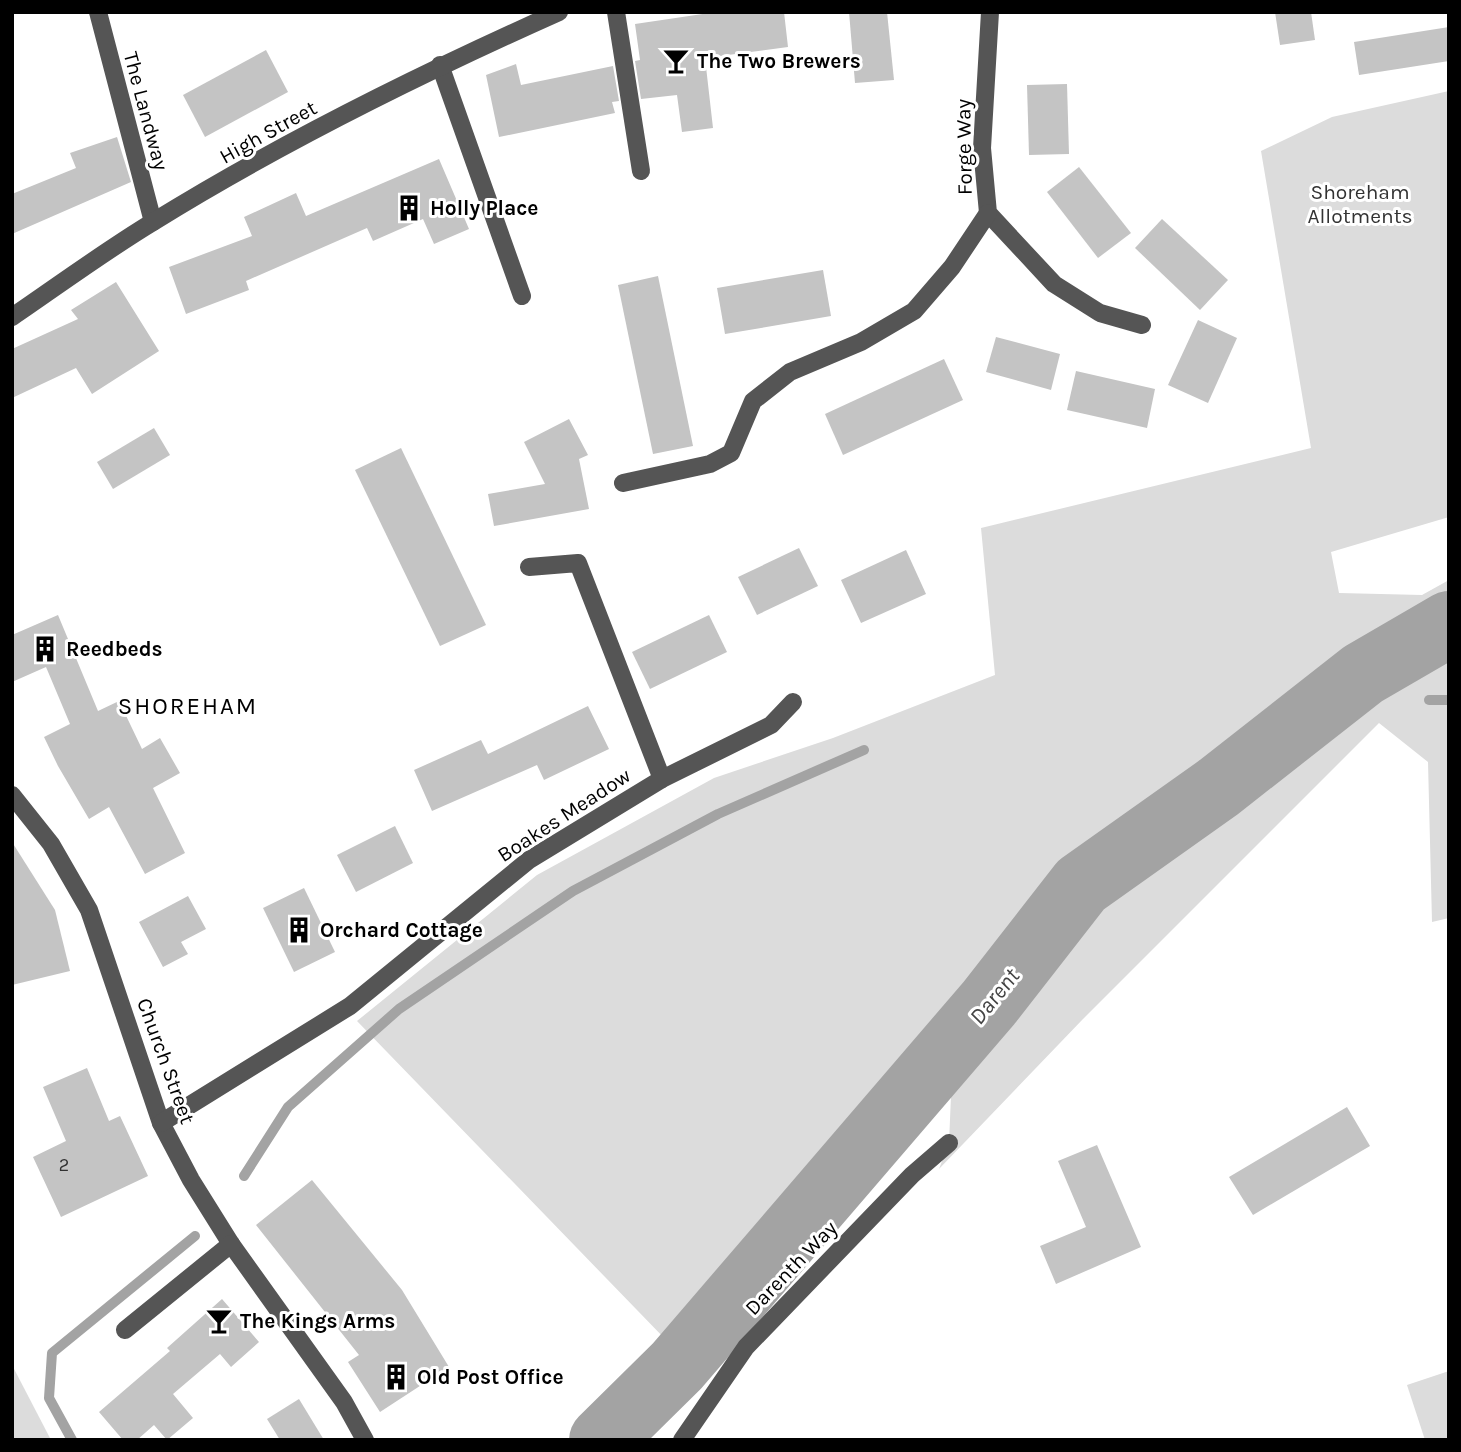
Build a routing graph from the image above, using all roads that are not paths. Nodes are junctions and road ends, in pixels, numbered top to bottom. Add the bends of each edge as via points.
1 (99, 12) edge
2 (559, 12) edge
3 (616, 12) edge
4 (990, 12) edge
5 (440, 65) junction
6 (642, 172) dead end
7 (989, 213) junction
8 (153, 222) junction
9 (522, 296) dead end
10 (12, 317) edge
11 (1142, 325) dead end
12 (623, 482) dead end
13 (529, 567) dead end
14 (793, 702) dead end
15 (662, 779) junction
16 (12, 795) edge
17 (161, 1124) junction
18 (949, 1143) dead end
19 (231, 1244) junction
20 (125, 1330) dead end
21 (365, 1440) edge
22 (682, 1440) edge

1 - 8 street, The Landway
2 - 5 street, High Street
3 - 6 street
4 - 7 street, Forge Way via 982,148
5 - 8 street, High Street
5 - 9 street
7 - 11 street, Forge Way via 1054,284 1100,313
7 - 12 street via 914,311 861,342 790,372 753,401 731,453 710,464
8 - 10 street, High Street
13 - 15 street via 578,563
14 - 15 street, Boakes Meadow via 771,725
15 - 17 street, Boakes Meadow via 528,860 350,1006
16 - 17 street, Church Street via 51,844 89,910
17 - 19 street, Church Street
18 - 22 street, Darenth Way via 912,1175 746,1347
19 - 20 street
19 - 21 street, Church Street via 344,1402

